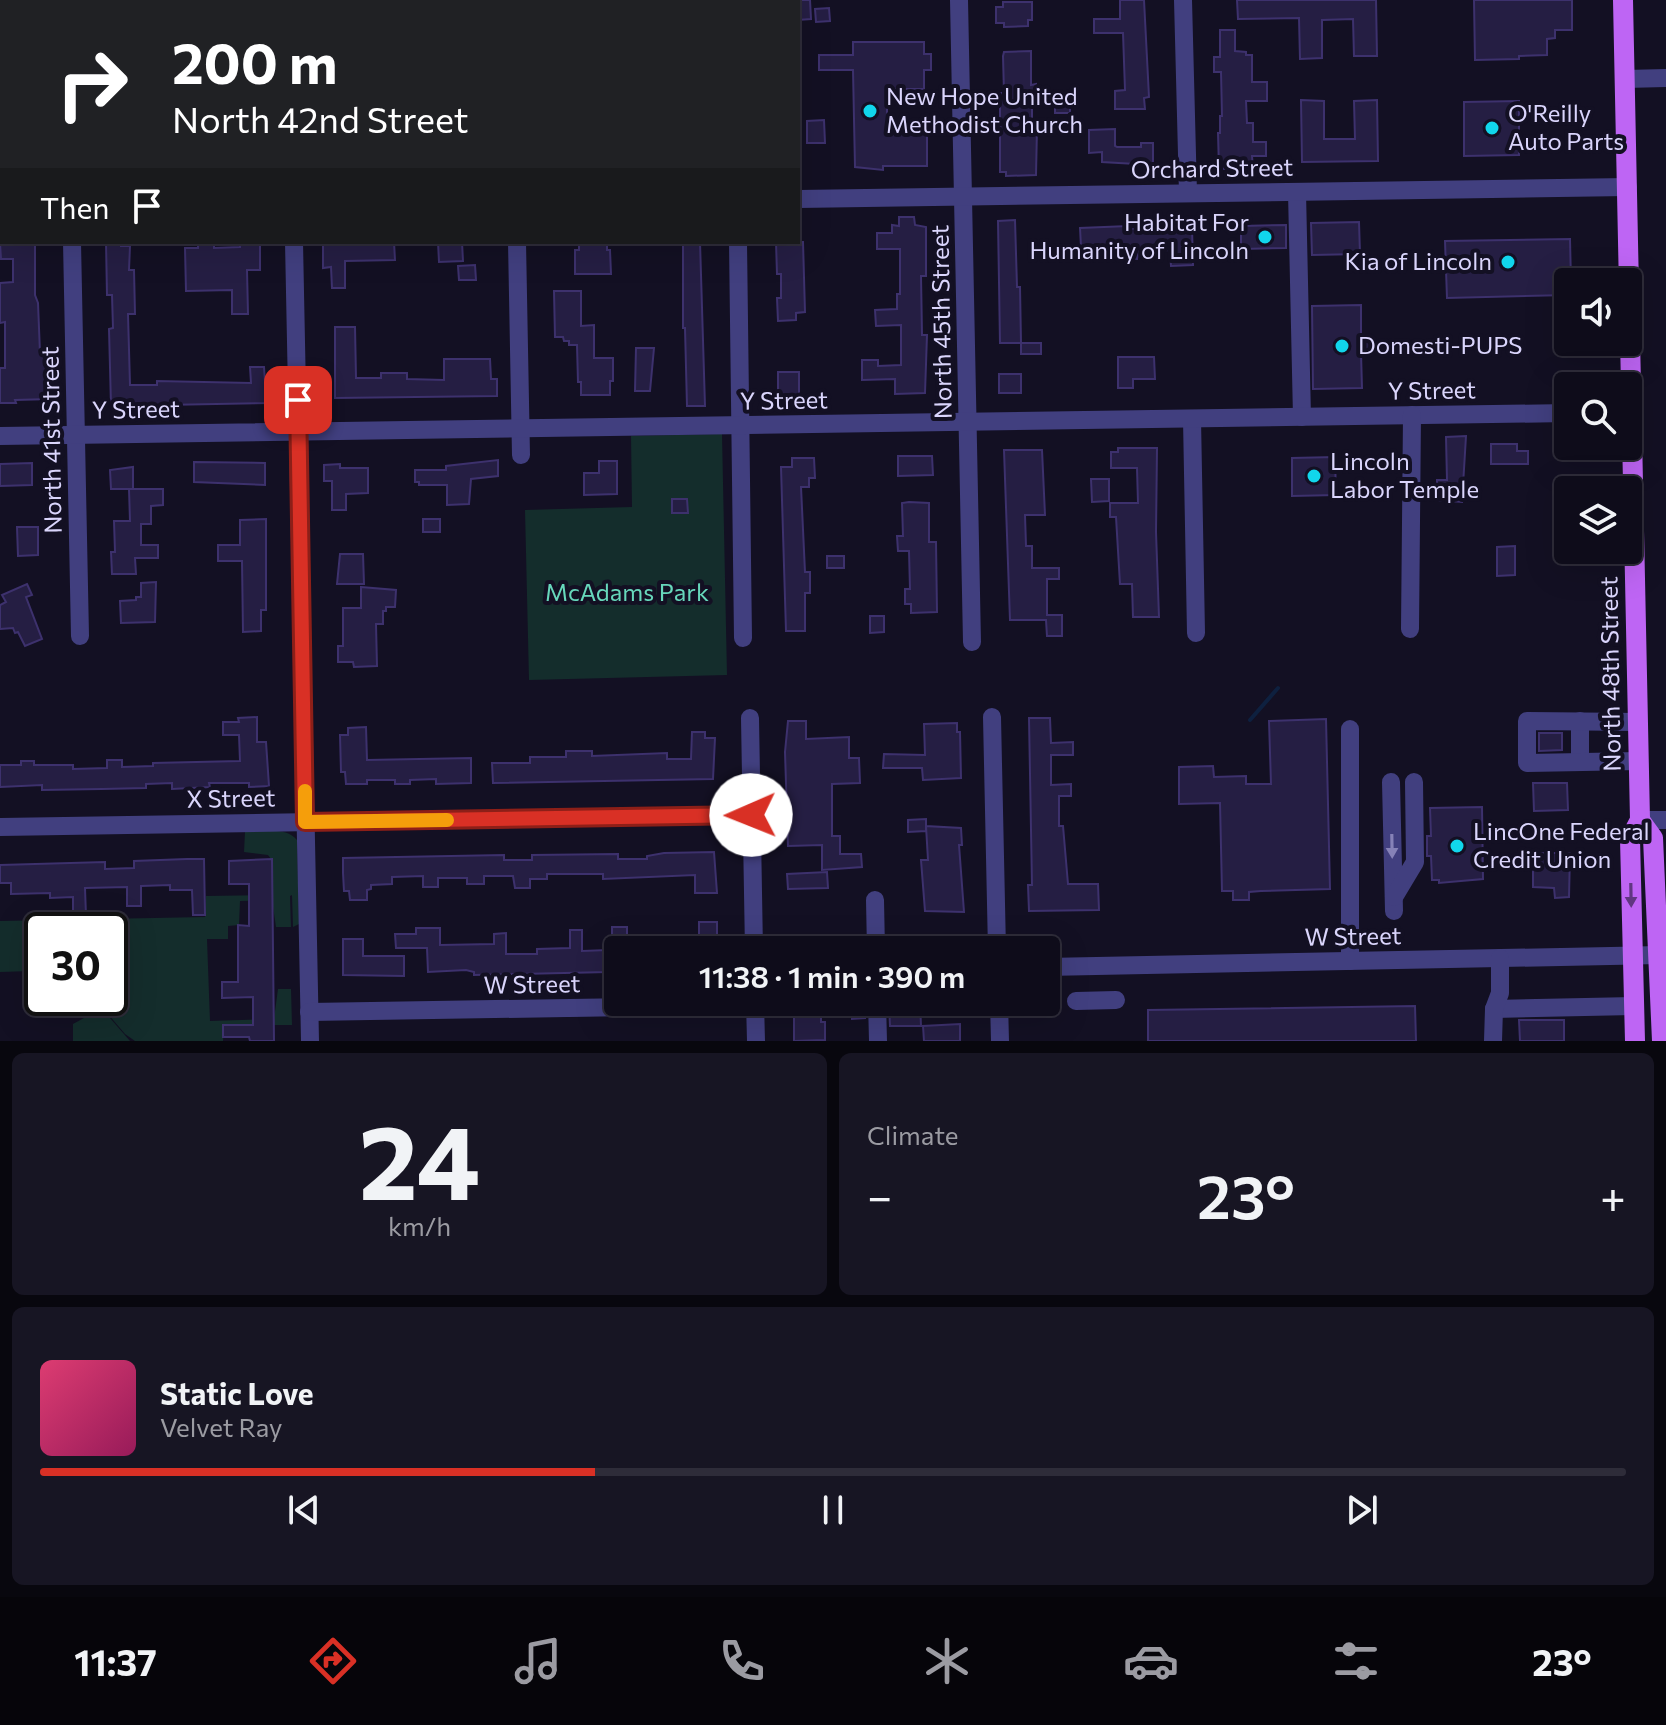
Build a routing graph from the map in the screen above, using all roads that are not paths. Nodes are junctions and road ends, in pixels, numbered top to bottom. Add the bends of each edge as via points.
1 (959, 0) edge
2 (1183, 0) edge
3 (1623, 0) edge
4 (1666, 78) edge
5 (1625, 79) junction
6 (1628, 187) junction
7 (1297, 192) junction
8 (1188, 193) junction
9 (963, 197) junction
10 (800, 199) edge
11 (72, 244) edge
12 (294, 244) edge
13 (517, 244) edge
14 (738, 244) edge
15 (1630, 372) edge
16 (1554, 413) edge
17 (1412, 415) junction
18 (1302, 417) junction
19 (1192, 419) junction
20 (969, 422) junction
21 (741, 425) junction
22 (521, 428) junction
23 (298, 431) junction
24 (76, 435) junction
25 (0, 436) edge
26 (521, 455) dead end
27 (1631, 460) edge
28 (1410, 629) dead end
29 (1196, 633) dead end
30 (80, 636) dead end
31 (743, 638) dead end
32 (972, 642) dead end
33 (992, 717) dead end
34 (750, 718) dead end
35 (1580, 721) junction
36 (1638, 722) junction
37 (1350, 729) dead end
38 (1639, 761) junction
39 (1580, 762) junction
40 (1391, 782) dead end
41 (1414, 782) dead end
42 (751, 815) junction
43 (1640, 820) junction
44 (1666, 820) edge
45 (305, 822) junction
46 (0, 827) edge
47 (875, 900) dead end
48 (754, 936) edge
49 (876, 936) edge
50 (997, 936) edge
51 (1633, 956) junction
52 (1500, 958) junction
53 (1350, 961) junction
54 (1060, 967) edge
55 (1662, 968) edge
56 (1116, 1000) dead end
57 (1076, 1001) dead end
58 (1634, 1006) junction
59 (604, 1007) edge
60 (1494, 1009) junction
61 (309, 1012) junction
62 (755, 1016) edge
63 (877, 1016) edge
64 (999, 1016) edge
65 (310, 1041) edge
66 (756, 1041) edge
67 (878, 1041) edge
68 (1000, 1041) edge
69 (1493, 1041) edge
70 (1635, 1041) edge
71 (1662, 1041) edge

1 - 9 street, North 45th Street
2 - 8 street
3 - 5 main road, North 48th Street
4 - 5 street
5 - 6 main road, North 48th Street
6 - 7 street, Orchard Street
6 - 15 main road, North 48th Street
7 - 8 street, Orchard Street
7 - 18 street
8 - 9 street, Orchard Street
9 - 10 street, Orchard Street
9 - 20 street, North 45th Street
11 - 24 street, North 41st Street
12 - 23 street
13 - 22 street
14 - 21 street
16 - 17 street, Y Street
17 - 18 street, Y Street
17 - 28 street
18 - 19 street, Y Street
19 - 20 street, Y Street
19 - 29 street
20 - 21 street, Y Street
20 - 32 street, North 45th Street
21 - 22 street, Y Street
21 - 31 street
22 - 23 street, Y Street
22 - 26 street
23 - 24 street, Y Street
23 - 45 street
24 - 25 street, Y Street
24 - 30 street, North 41st Street
27 - 36 main road, North 48th Street
33 - 50 street
34 - 42 street
35 - 36 street
35 - 39 street
35 - 39 street via 1527,721 1527,763
36 - 38 main road, North 48th Street
37 - 53 street
38 - 39 street
38 - 43 main road, North 48th Street
40 -> 41 street via 1394,904 1415,862
42 - 45 street, X Street
42 - 48 street
43 - 44 street
43 -> 51 main road, North 48th Street via 1630,839
43 - 55 main road, North 48th Street via 1653,838
45 - 46 street, X Street
45 - 61 street
47 - 49 street
51 - 52 street, W Street
51 - 55 street, W Street
51 - 58 main road, North 48th Street
52 - 53 street, W Street
52 - 60 street via 1500,993
53 - 54 street, W Street
55 - 71 main road, North 48th Street
56 - 57 street
58 - 60 street
58 - 70 main road, North 48th Street
59 - 61 street, W Street
60 - 69 street
61 - 65 street
62 - 66 street
63 - 67 street
64 - 68 street

